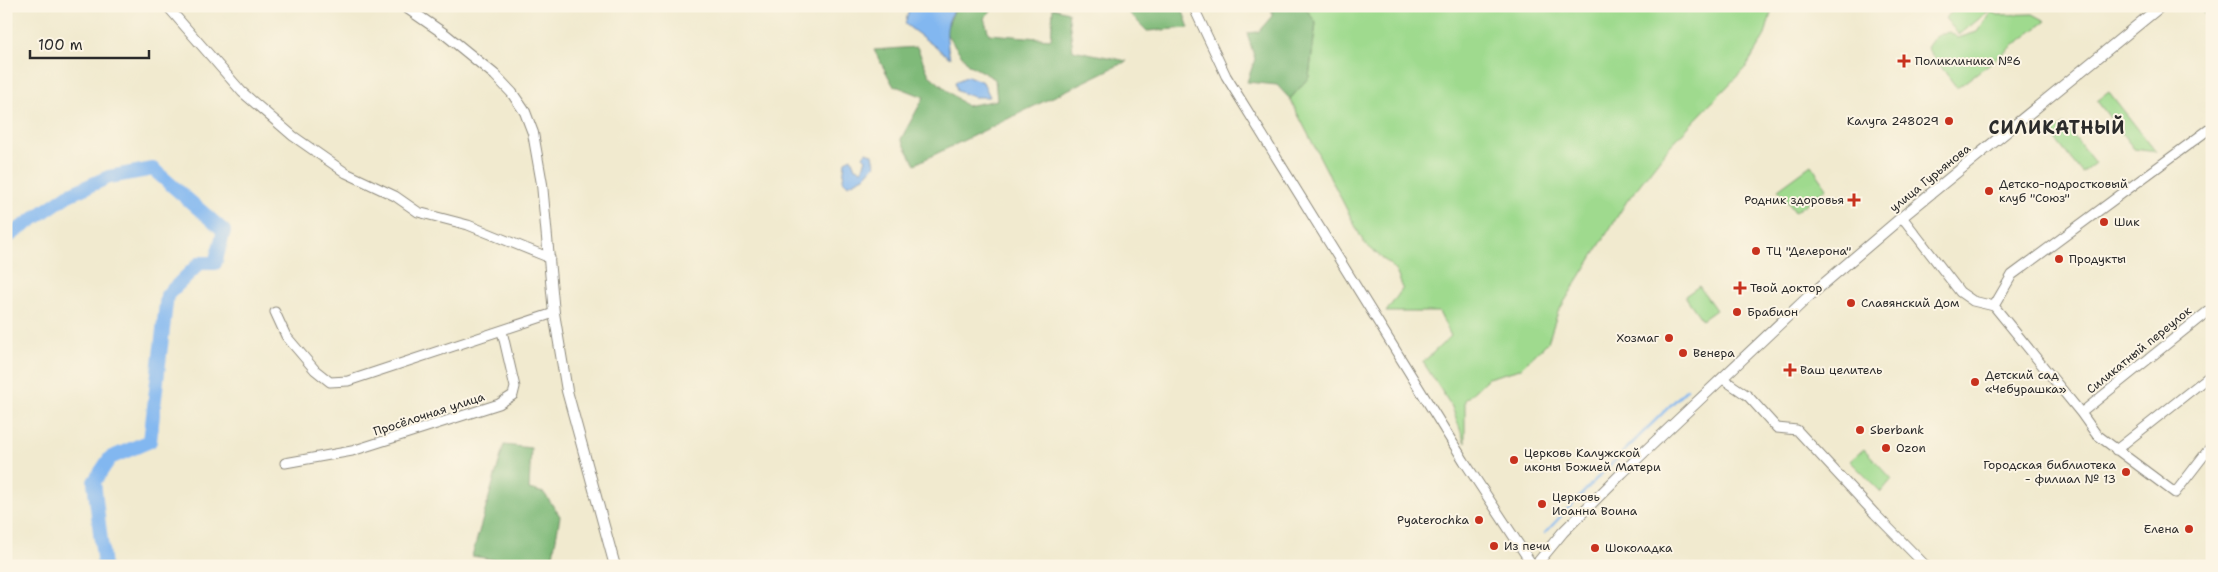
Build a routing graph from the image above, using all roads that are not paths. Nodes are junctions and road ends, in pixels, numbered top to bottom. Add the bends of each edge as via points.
1 (167, 6) edge
2 (404, 6) edge
3 (1192, 6) edge
4 (2161, 6) edge
5 (2212, 127) edge
6 (1902, 217) junction
7 (550, 258) junction
8 (1994, 306) junction
9 (2212, 308) edge
10 (275, 312) dead end
11 (554, 312) junction
12 (502, 331) junction
13 (2212, 374) edge
14 (1723, 378) junction
15 (2081, 413) junction
16 (2212, 445) edge
17 (2116, 450) junction
18 (285, 463) dead end
19 (616, 566) edge
20 (1534, 566) edge
21 (1926, 566) edge

1 - 7 street via 242,92 293,136 346,173 395,196 418,212 468,225
2 - 7 street via 489,70 525,112 538,159
3 - 20 street via 1226,76 1468,468
4 - 6 street, улица Гурьянова
5 - 8 street via 2012,275
6 - 8 street via 1960,292 1973,301
6 - 14 street, улица Гурьянова via 1807,298
7 - 11 street
8 - 15 street
9 - 15 street, Силикатный переулок
10 - 12 street via 286,336 315,370 330,382 348,381
11 - 12 street
11 - 19 street via 567,391
12 - 18 street, Просёлочная улица via 515,386 513,395 499,404 352,451
13 - 17 street
14 - 20 street, улица Гурьянова via 1563,532
14 - 21 street via 1748,396 1777,428 1797,430
15 - 17 street via 2096,434
16 - 17 street via 2175,493

